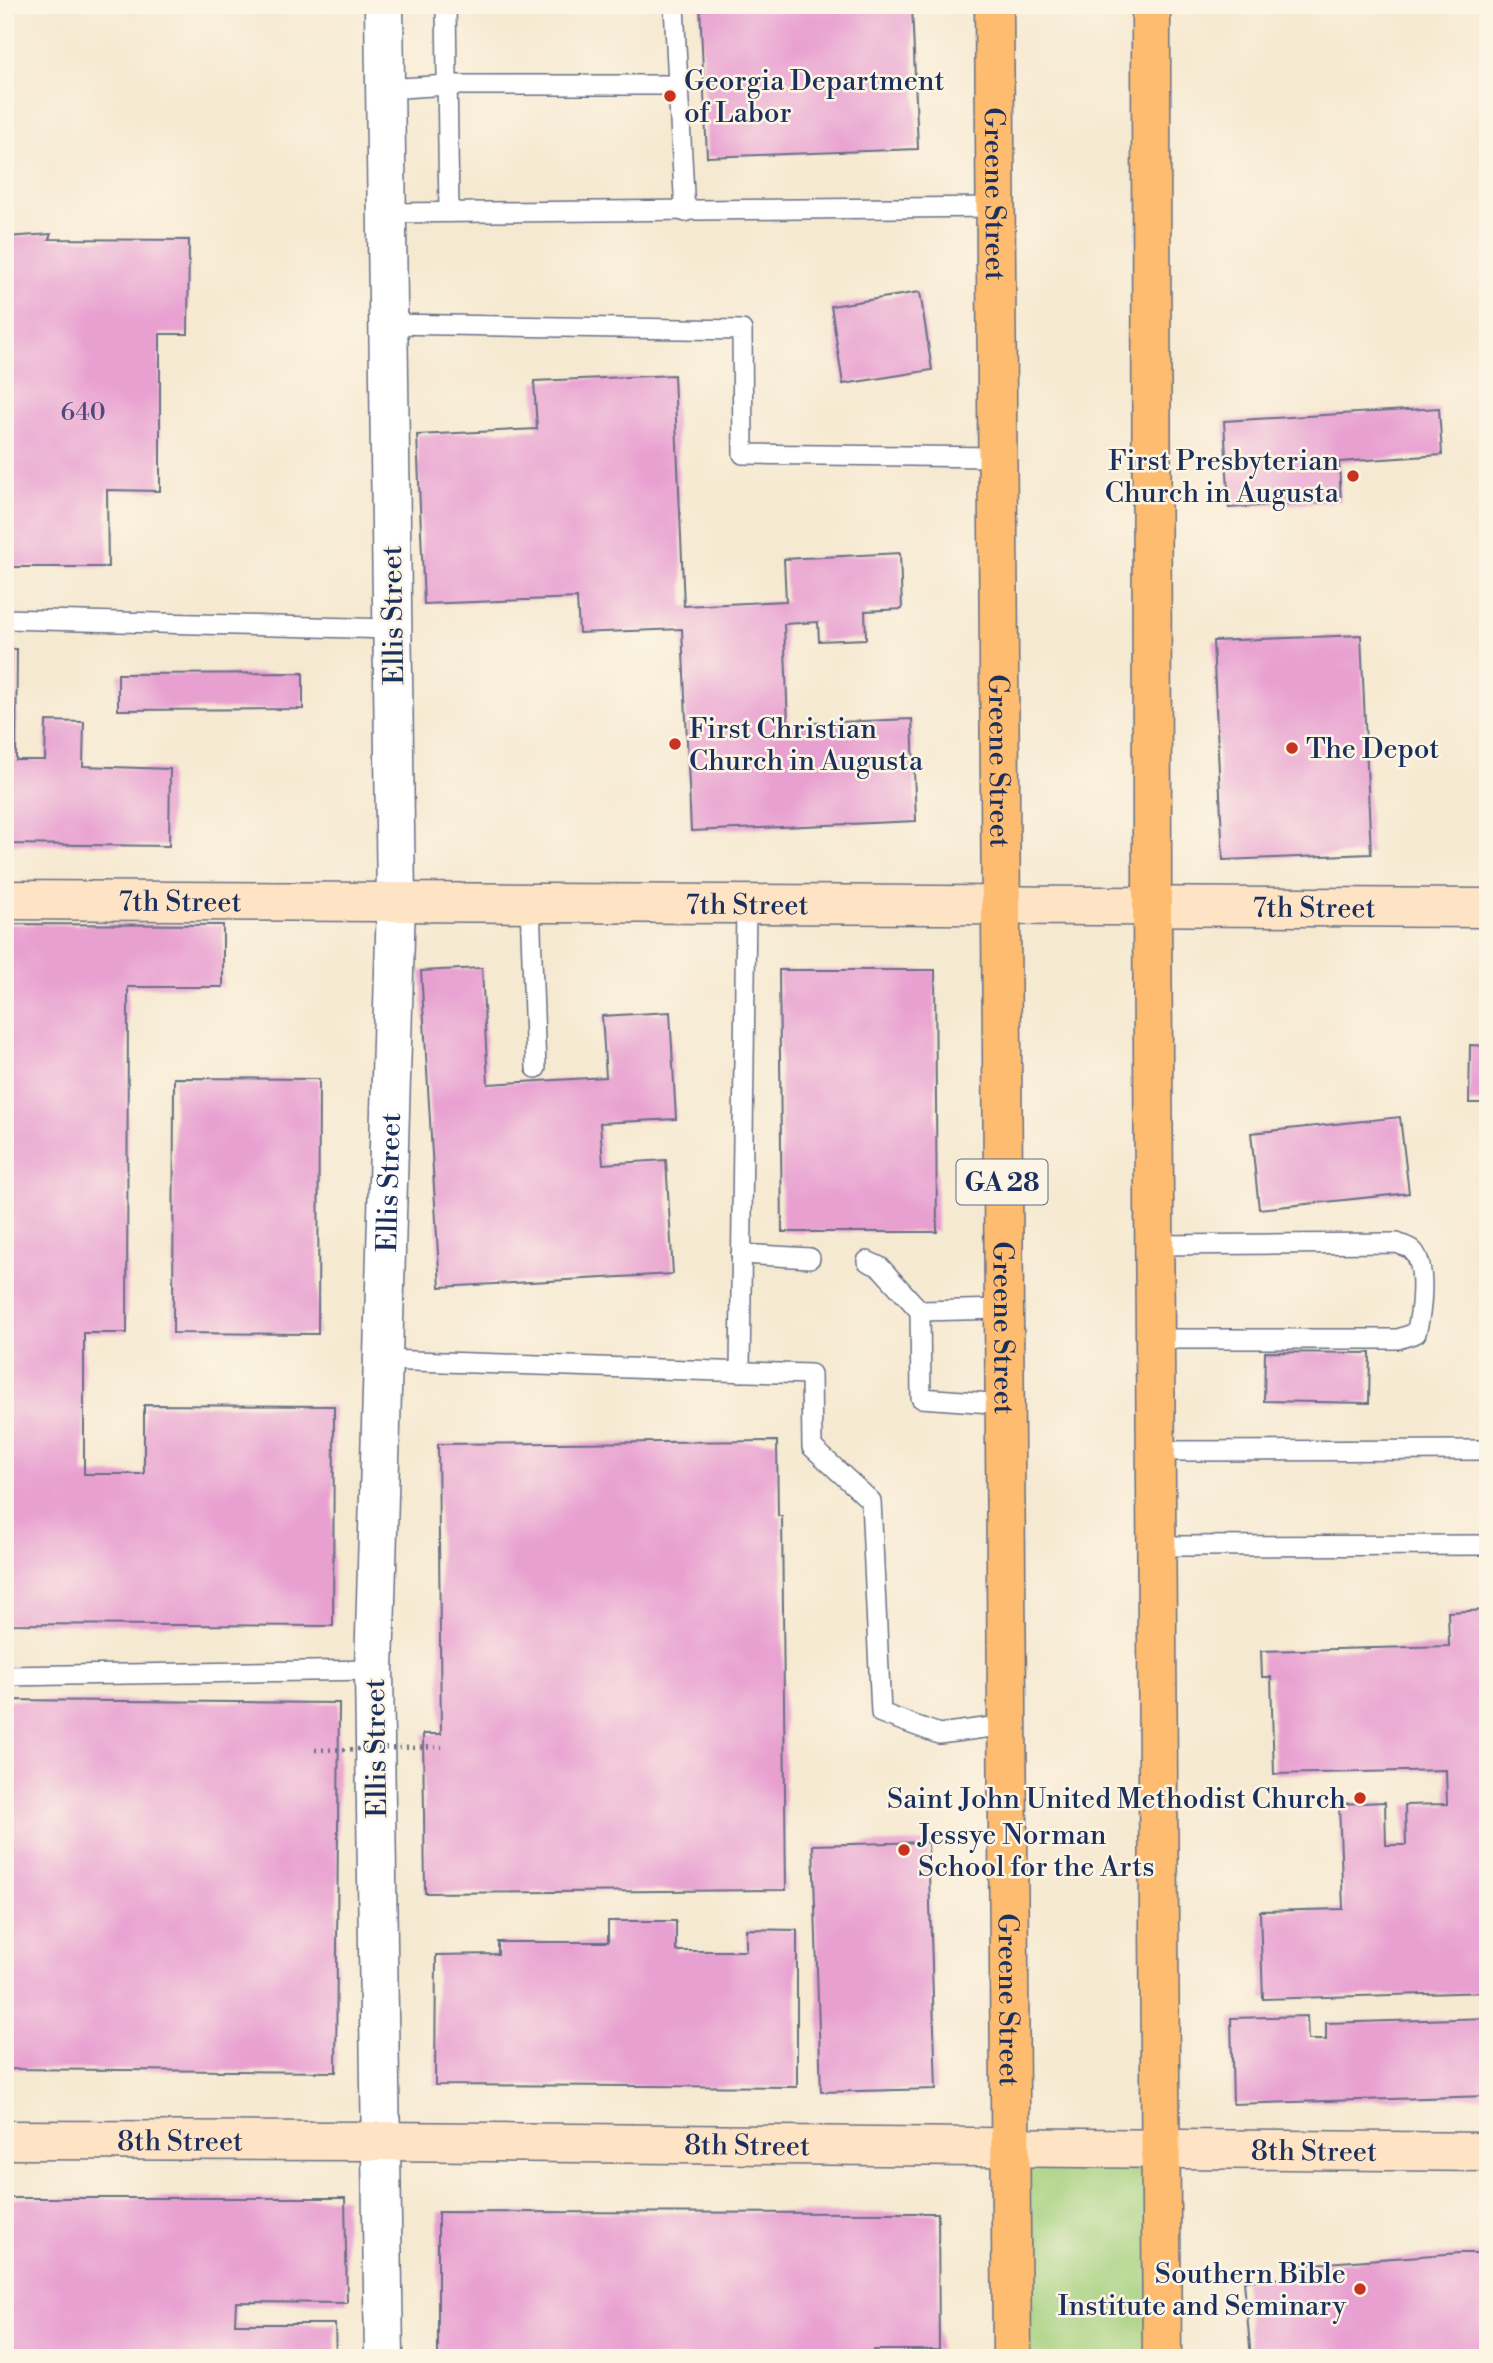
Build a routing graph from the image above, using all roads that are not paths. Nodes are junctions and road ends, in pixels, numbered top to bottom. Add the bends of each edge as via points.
1 (384, 5) edge
2 (446, 5) edge
3 (674, 5) edge
4 (994, 5) edge
5 (1151, 5) edge
6 (448, 85) junction
7 (678, 85) junction
8 (386, 89) junction
9 (995, 208) junction
10 (449, 212) junction
11 (685, 212) junction
12 (387, 214) junction
13 (388, 324) junction
14 (997, 457) junction
15 (5, 619) edge
16 (392, 629) junction
17 (5, 900) edge
18 (396, 902) junction
19 (530, 904) junction
20 (746, 905) junction
21 (1000, 907) junction
22 (1152, 907) junction
23 (1488, 908) edge
24 (536, 1068) dead end
25 (1154, 1245) junction
26 (741, 1254) junction
27 (810, 1258) dead end
28 (867, 1261) dead end
29 (1003, 1309) junction
30 (920, 1311) junction
31 (1156, 1339) junction
32 (383, 1360) junction
33 (740, 1371) junction
34 (1004, 1404) junction
35 (1488, 1450) edge
36 (1156, 1451) junction
37 (1488, 1545) edge
38 (1156, 1546) junction
39 (374, 1670) junction
40 (5, 1676) edge
41 (1007, 1725) junction
42 (5, 2140) edge
43 (380, 2141) junction
44 (1011, 2146) junction
45 (1160, 2148) junction
46 (1488, 2152) edge
47 (384, 2358) edge
48 (1012, 2358) edge
49 (1162, 2358) edge

1 - 8 street, Ellis Street
2 - 6 lane
3 - 7 lane
4 - 9 main road, Greene Street / GA 28
5 - 22 main road
6 - 7 lane
6 - 8 lane
6 - 10 lane
7 - 11 lane
8 - 12 street, Ellis Street
9 - 11 lane
9 - 14 main road, Greene Street / GA 28
10 - 11 lane
10 - 12 lane
12 - 13 street, Ellis Street
13 - 14 lane via 742,330 743,454
13 - 16 street, Ellis Street
14 - 21 main road, Greene Street / GA 28
15 - 16 lane
16 - 18 street, Ellis Street
17 - 18 main road, 7th Street
18 - 19 main road, 7th Street
18 - 32 street, Ellis Street
19 - 20 main road, 7th Street
19 - 24 lane
20 - 21 main road, 7th Street
20 - 26 lane
21 - 22 main road, 7th Street
21 - 29 main road, Greene Street / GA 28
22 - 23 main road, 7th Street
22 - 25 main road
25 - 31 main road
25 - 31 lane via 1397,1243 1413,1251 1421,1267 1421,1316 1416,1333 1398,1339
26 - 27 lane
26 - 33 lane
28 - 30 lane via 880,1267
29 - 30 lane
29 - 34 main road, Greene Street / GA 28
30 - 34 lane via 921,1398
31 - 36 main road
32 - 33 lane
32 - 39 street, Ellis Street
33 - 41 lane via 811,1374 812,1447 871,1501 881,1713 939,1734
34 - 41 main road, Greene Street / GA 28
35 - 36 lane
36 - 38 main road
37 - 38 lane
38 - 45 main road
39 - 40 lane
39 - 43 street, Ellis Street
41 - 44 main road, Greene Street / GA 28
42 - 43 main road, 8th Street
43 - 44 main road, 8th Street
43 - 47 street, Ellis Street
44 - 45 main road, 8th Street
44 - 48 main road, Greene Street / GA 28
45 - 46 main road, 8th Street
45 - 49 main road

